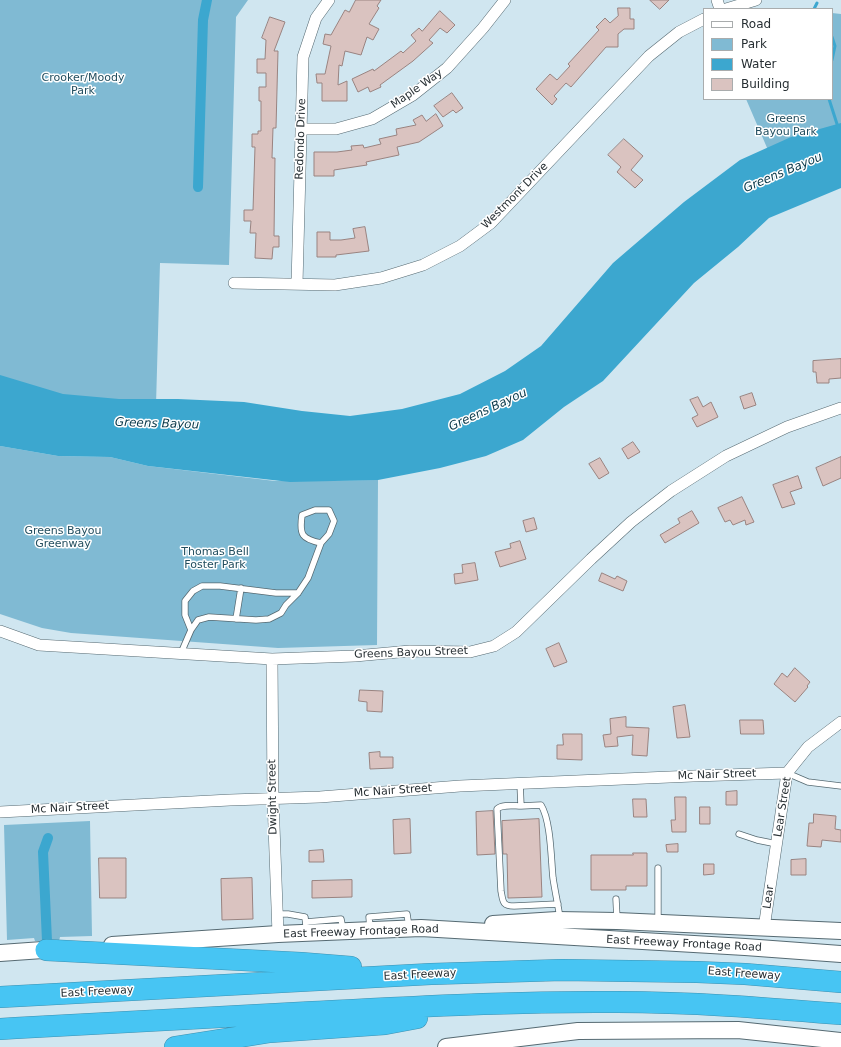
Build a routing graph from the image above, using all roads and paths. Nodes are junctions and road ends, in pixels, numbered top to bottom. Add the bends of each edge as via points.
1 (329, 0) edge
2 (505, 0) edge
3 (756, 0) edge
4 (729, 8) edge
5 (703, 20) edge
6 (302, 129) junction
7 (234, 283) dead end
8 (297, 284) junction
9 (841, 408) edge
10 (321, 543) junction
11 (241, 588) junction
12 (298, 593) junction
13 (236, 619) junction
14 (191, 630) junction
15 (0, 631) edge
16 (181, 654) junction
17 (272, 659) junction
18 (841, 722) edge
19 (787, 773) junction
20 (520, 783) junction
21 (841, 786) edge
22 (273, 799) junction
23 (521, 806) junction
24 (0, 812) edge
25 (739, 834) dead end
26 (777, 844) junction
27 (773, 867) joint
28 (658, 868) dead end
29 (616, 900) dead end
30 (558, 904) junction
31 (277, 914) junction
32 (560, 920) junction
33 (617, 922) junction
34 (658, 922) junction
35 (306, 928) junction
36 (764, 928) junction
37 (415, 929) junction
38 (841, 932) edge
39 (278, 934) junction
40 (46, 950) junction
41 (0, 953) edge
42 (841, 954) edge
43 (431, 974) junction
44 (841, 982) edge
45 (0, 997) edge
46 (506, 1003) junction
47 (841, 1014) edge
48 (0, 1029) edge
49 (841, 1041) edge
50 (175, 1047) edge
51 (446, 1047) edge

1 - 6 street, Redondo Drive via 316,18 303,57
2 - 6 street, Maple Way via 447,68 413,95 372,120 336,128
3 - 4 street
5 - 8 street, Westmont Drive via 679,32 649,56 491,223 460,246 423,265 381,278 335,285
6 - 8 street, Redondo Drive
7 - 8 street, Westmont Drive
9 - 17 street, Greens Bayou Street via 787,427 726,456 671,491 620,533 516,632 494,646 470,652 410,651
10 - 10 lane via 329,534 334,521 329,510 315,510 302,515 300,527 304,536
10 - 12 lane via 308,578
11 - 12 lane
11 - 13 lane
11 - 14 lane via 210,585 193,591 185,601 185,615
12 - 13 lane via 281,613 269,619
13 - 14 lane via 209,617 198,620
14 - 16 lane
15 - 16 street, Greens Bayou Street via 39,645
16 - 17 street, Greens Bayou Street
17 - 22 street, Dwight Street
18 - 19 street, Lear Street via 808,747
19 - 20 street, Mc Nair Street
19 - 21 lane via 808,782
19 - 26 street, Lear Street
20 - 22 street, Mc Nair Street
20 - 23 lane
22 - 24 street, Mc Nair Street
22 - 31 street, Dwight Street
23 - 30 lane via 541,805 543,808
23 - 30 lane via 499,806 497,809 503,903 507,906
25 - 26 lane
26 - 27 street, Lear Street
27 - 36 street, Lear
28 - 34 lane
29 - 33 lane
30 - 32 lane
31 - 35 lane via 305,917
31 - 39 street, Dwight Street
32 - 33 main road
32 - 37 main road
33 - 34 main road
34 - 36 main road
35 - 37 main road, East Freeway Frontage Road via 343,932
35 - 39 main road, East Freeway Frontage Road
36 - 38 main road
37 - 42 main road, East Freeway Frontage Road
39 - 40 main road, East Freeway Frontage Road
40 - 41 main road, East Freeway Frontage Road
40 - 43 highway via 300,963
43 - 44 highway, East Freeway via 643,970 745,974
43 - 45 highway, East Freeway
46 - 47 highway via 619,1002 744,1006
46 - 48 highway
46 - 50 highway via 385,1024 270,1032
49 - 51 main road via 738,1030 578,1031

